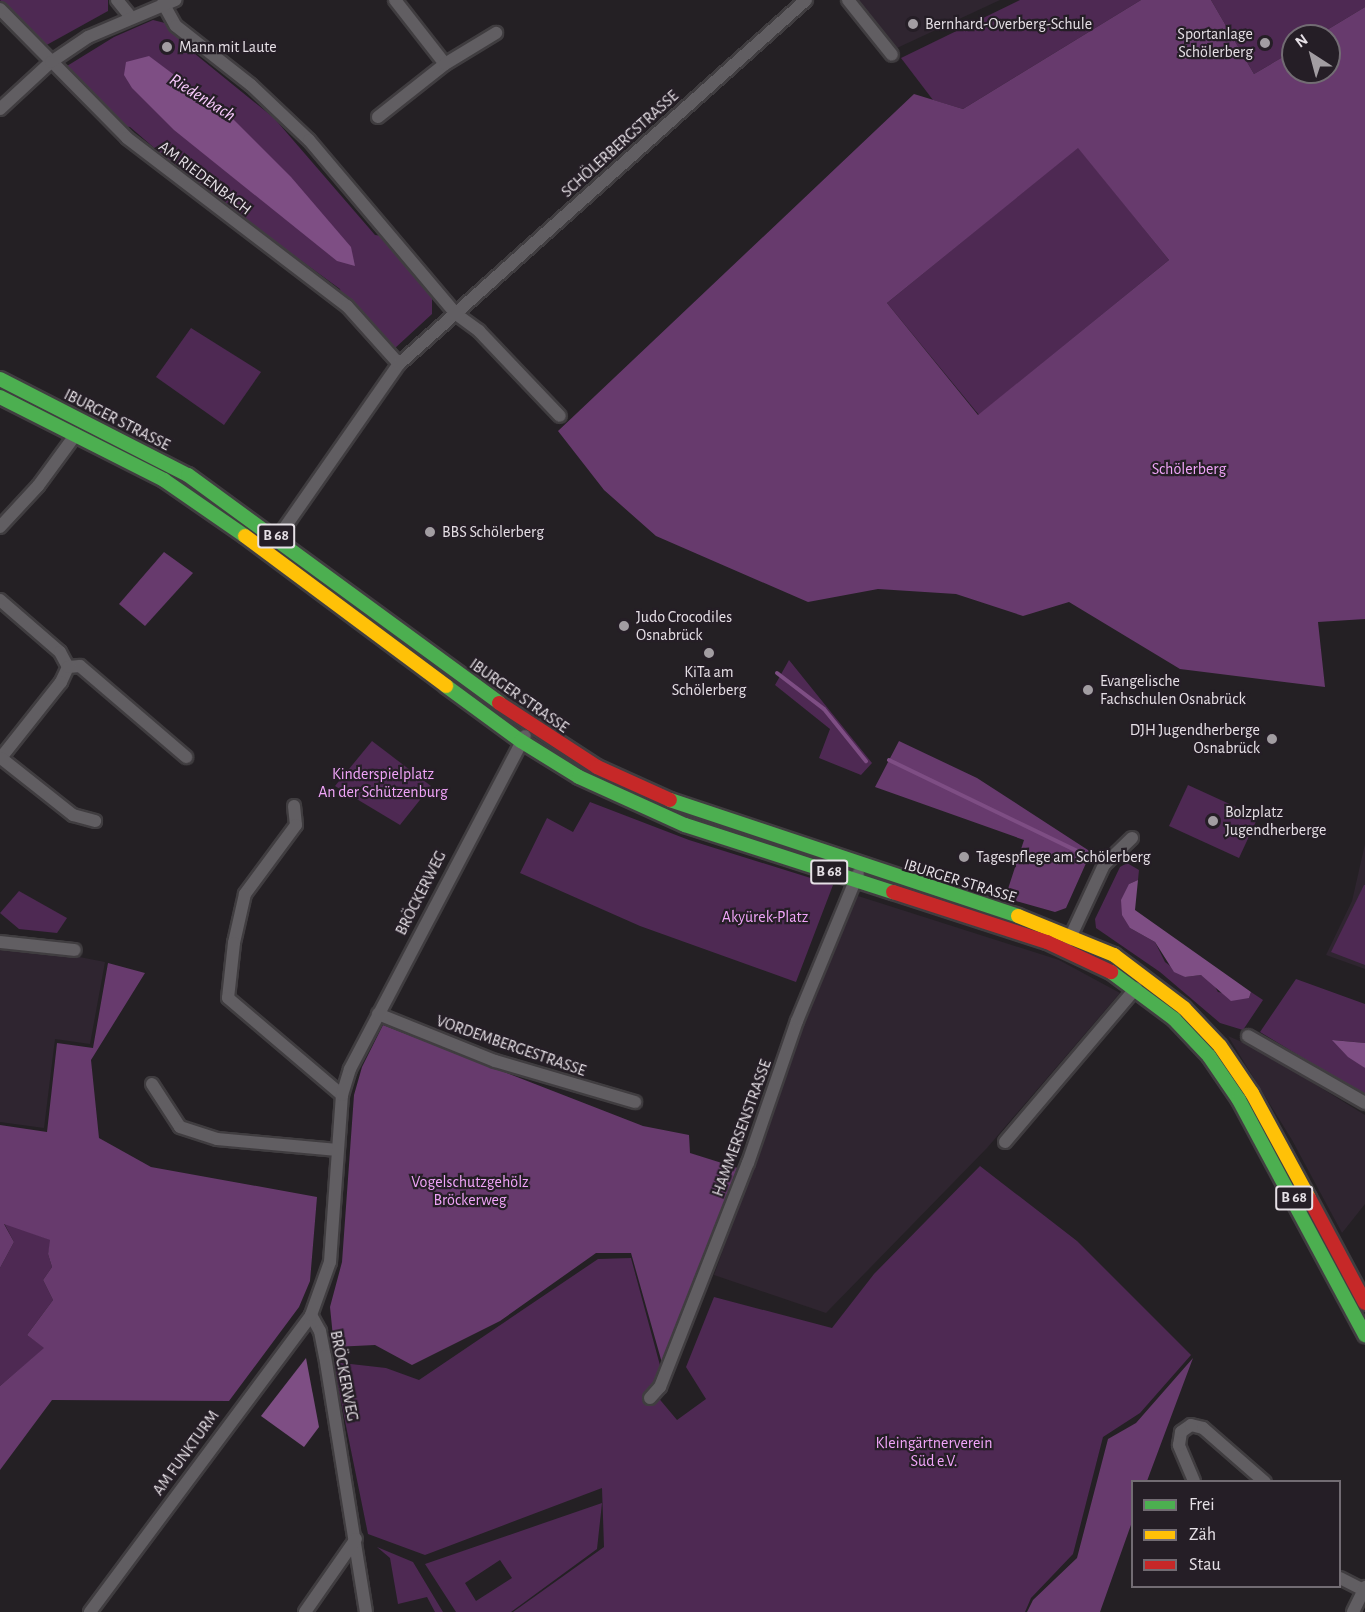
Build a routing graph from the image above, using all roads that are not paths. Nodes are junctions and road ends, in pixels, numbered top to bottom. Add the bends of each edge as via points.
1 (117, 0) edge
2 (395, 0) edge
3 (806, 0) edge
4 (848, 0) edge
5 (169, 2) edge
6 (0, 9) edge
7 (130, 16) junction
8 (495, 33) dead end
9 (892, 56) dead end
10 (51, 62) junction
11 (445, 64) junction
12 (0, 110) edge
13 (378, 117) dead end
14 (456, 314) junction
15 (399, 364) junction
16 (0, 379) edge
17 (0, 397) edge
18 (560, 416) dead end
19 (76, 434) junction
20 (0, 527) edge
21 (278, 538) junction
22 (267, 551) junction
23 (0, 600) edge
24 (68, 667) junction
25 (531, 726) junction
26 (521, 741) junction
27 (186, 757) dead end
28 (0, 758) edge
29 (294, 806) dead end
30 (95, 821) dead end
31 (1132, 838) dead end
32 (861, 867) junction
33 (855, 881) junction
34 (1071, 935) junction
35 (0, 942) edge
36 (1064, 949) junction
37 (75, 950) dead end
38 (1136, 988) junction
39 (378, 1014) junction
40 (1248, 1036) dead end
41 (152, 1084) dead end
42 (342, 1095) junction
43 (635, 1102) dead end
44 (1365, 1103) edge
45 (1005, 1142) dead end
46 (338, 1150) junction
47 (1365, 1303) edge
48 (311, 1315) junction
49 (1365, 1335) edge
50 (651, 1398) dead end
51 (1194, 1480) edge
52 (1263, 1480) edge
53 (356, 1539) junction
54 (1341, 1578) edge
55 (1364, 1589) edge
56 (90, 1612) edge
57 (304, 1612) edge
58 (366, 1612) edge
59 (1353, 1612) edge

1 - 7 street
2 - 11 street
3 - 14 street, SCHÖLERBERGSTRASSE
4 - 9 street
5 - 7 street
5 - 14 street via 176,26 251,85 309,140
6 - 10 street, AM RIEDENBACH
7 - 10 street
8 - 11 street
10 - 12 street
10 - 15 street, AM RIEDENBACH via 170,174 346,306
11 - 13 street
14 - 15 street, SCHÖLERBERGSTRASSE
14 - 18 street via 479,331
15 - 21 street, SCHÖLERBERGSTRASSE
16 - 21 main road, IBURGER STRASSE / B 68 via 188,476
17 - 19 main road, IBURGER STRASSE / B 68
19 - 20 street via 38,486
19 - 22 main road, IBURGER STRASSE / B 68 via 164,480
21 - 22 street, SCHÖLERBERGSTRASSE
21 - 25 main road, IBURGER STRASSE / B 68
22 - 26 main road, IBURGER STRASSE / B 68
23 - 24 street via 60,652
24 - 27 street via 80,666
24 - 28 street via 61,682
25 - 26 street, BRÖCKERWEG
25 - 32 main road, IBURGER STRASSE / B 68 via 597,767 665,798
26 - 33 main road, IBURGER STRASSE / B 68 via 627,802
26 - 39 street, BRÖCKERWEG
28 - 30 street via 73,815
29 - 42 street via 296,825 245,894 228,998
31 - 34 street via 1104,865
32 - 33 street, HAMMERSENSTRASSE
32 - 34 main road, IBURGER STRASSE / B 68
33 - 36 main road, IBURGER STRASSE / B 68
33 - 50 street, HAMMERSENSTRASSE via 798,1021 748,1163 660,1386
34 - 36 street
34 - 47 main road, IBURGER STRASSE / B 68 via 1146,977 1184,1008 1220,1046 1283,1145
35 - 37 street
36 - 38 main road, IBURGER STRASSE / B 68
38 - 45 street
38 - 49 main road, IBURGER STRASSE / B 68 via 1174,1019 1209,1056 1239,1100
39 - 42 street, BRÖCKERWEG via 350,1069
39 - 43 street, VORDEMBERGESTRASSE via 495,1061
40 - 44 street
41 - 46 street via 180,1127 217,1139
42 - 46 street, BRÖCKERWEG
46 - 48 street, BRÖCKERWEG via 330,1262
48 - 53 street, BRÖCKERWEG via 320,1331
48 - 56 street, AM FUNKTURM
51 - 52 street via 1179,1445 1181,1432 1191,1425 1203,1428
53 - 57 street
53 - 58 street, BRÖCKERWEG
54 - 55 street
55 - 59 street

